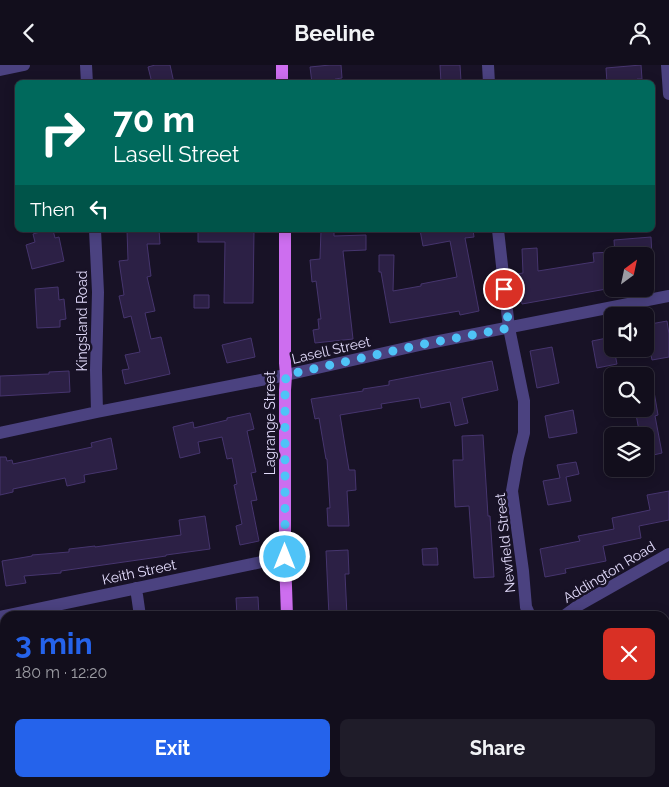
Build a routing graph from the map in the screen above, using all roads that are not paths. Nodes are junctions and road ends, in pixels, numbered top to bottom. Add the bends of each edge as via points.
1 (24, 65) edge
2 (86, 65) edge
3 (282, 65) edge
4 (488, 65) edge
5 (667, 65) edge
6 (0, 70) edge
7 (87, 80) edge
8 (282, 80) edge
9 (489, 80) edge
10 (669, 94) edge
11 (95, 232) edge
12 (285, 232) edge
13 (498, 232) edge
14 (669, 297) edge
15 (509, 328) junction
16 (286, 375) junction
17 (97, 412) junction
18 (0, 433) edge
19 (669, 554) edge
20 (285, 557) junction
21 (136, 588) junction
22 (28, 611) edge
23 (139, 611) edge
24 (287, 611) edge
25 (528, 611) edge
26 (571, 611) edge

1 - 6 street
2 - 7 street
3 - 8 main road
4 - 9 street
5 - 10 street
11 - 17 street, Kingsland Road
12 - 16 main road, Lagrange Street
13 - 15 street, Newfield Street
14 - 15 street, Lasell Street
15 - 16 street, Lasell Street
15 - 25 street, Newfield Street via 524,401 524,433 512,491
16 - 17 street, Lasell Street
16 - 20 main road, Lagrange Street
17 - 18 street, Lasell Street
19 - 26 street, Addington Road
20 - 21 street, Keith Street
20 - 24 main road, Lagrange Street
21 - 22 street, Keith Street
21 - 23 street

